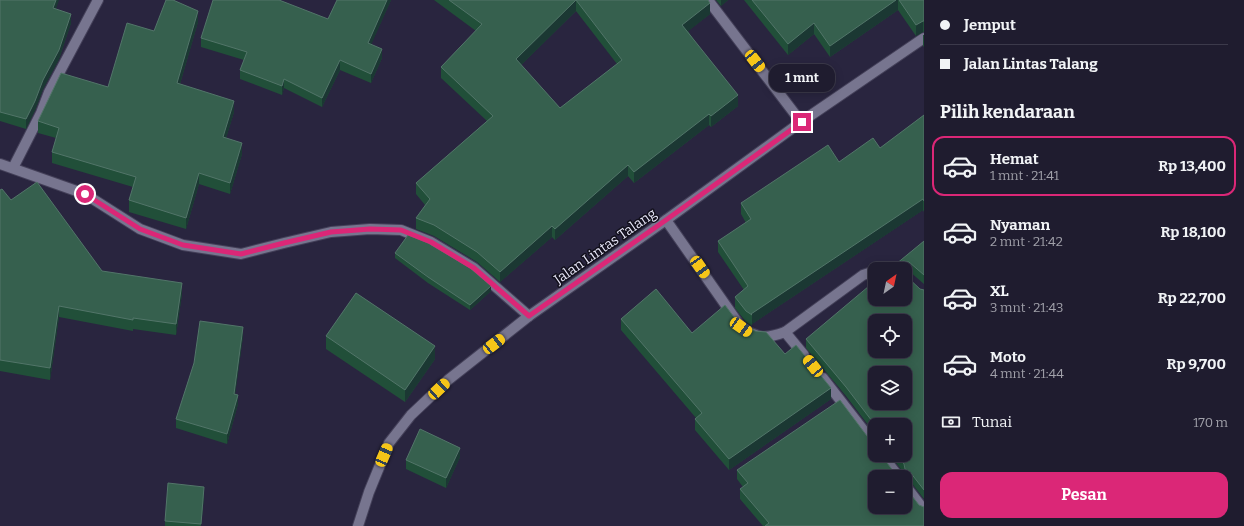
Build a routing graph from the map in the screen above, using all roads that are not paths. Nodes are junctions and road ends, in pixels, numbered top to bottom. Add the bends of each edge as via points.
1 (98, 0) edge
2 (708, 0) edge
3 (924, 38) edge
4 (802, 122) junction
5 (0, 164) edge
6 (13, 168) junction
7 (666, 220) junction
8 (868, 273) edge
9 (529, 316) junction
10 (785, 332) junction
11 (808, 360) edge
12 (818, 372) edge
13 (868, 437) edge
14 (887, 462) edge
15 (894, 470) edge
16 (912, 494) edge
17 (924, 510) edge
18 (358, 526) edge

1 - 6 street via 49,92
2 - 4 street
3 - 4 street, Jalan Lintas Talang
4 - 7 street, Jalan Lintas Talang
5 - 6 street
6 - 9 street via 85,194 140,229 183,245 241,254 331,232 401,230 431,242 474,268
7 - 9 street, Jalan Lintas Talang
7 - 10 street via 741,327 753,335 770,337
8 - 10 street
9 - 18 street, Jalan Lintas Talang via 448,380 411,415 389,443 368,492
10 - 11 street
12 - 13 street via 838,402
14 - 15 street
16 - 17 street

